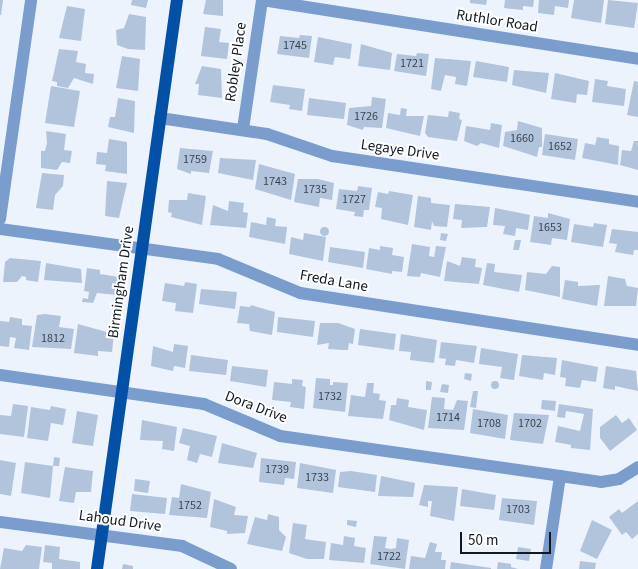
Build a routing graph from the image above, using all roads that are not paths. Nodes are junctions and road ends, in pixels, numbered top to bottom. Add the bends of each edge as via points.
1 (31, 0) edge
2 (176, 0) edge
3 (262, 0) edge
4 (638, 59) edge
5 (160, 118) junction
6 (243, 130) junction
7 (638, 202) edge
8 (0, 219) edge
9 (0, 228) edge
10 (142, 248) junction
11 (638, 345) edge
12 (0, 375) edge
13 (122, 392) junction
14 (638, 467) edge
15 (560, 476) junction
16 (0, 522) edge
17 (101, 534) junction
18 (96, 569) edge
19 (231, 569) edge
20 (546, 569) edge

1 - 8 street
2 - 5 main road, Birmingham Drive
3 - 4 street, Ruthlor Road
3 - 6 street, Robley Place
5 - 6 street, Legaye Drive
5 - 10 main road, Birmingham Drive
6 - 7 street, Legaye Drive via 267,134 332,156
9 - 10 street, Freda Lane
10 - 11 street, Freda Lane via 218,259 300,293
10 - 13 main road, Birmingham Drive
12 - 13 street, Dora Drive
13 - 15 street, Dora Drive via 204,404 280,436
13 - 17 main road, Birmingham Drive
14 - 15 street, Dora Drive via 619,479 601,482
15 - 20 street
16 - 17 street, Lahoud Drive
17 - 18 main road, Birmingham Drive
17 - 19 street, Lahoud Drive via 182,546

